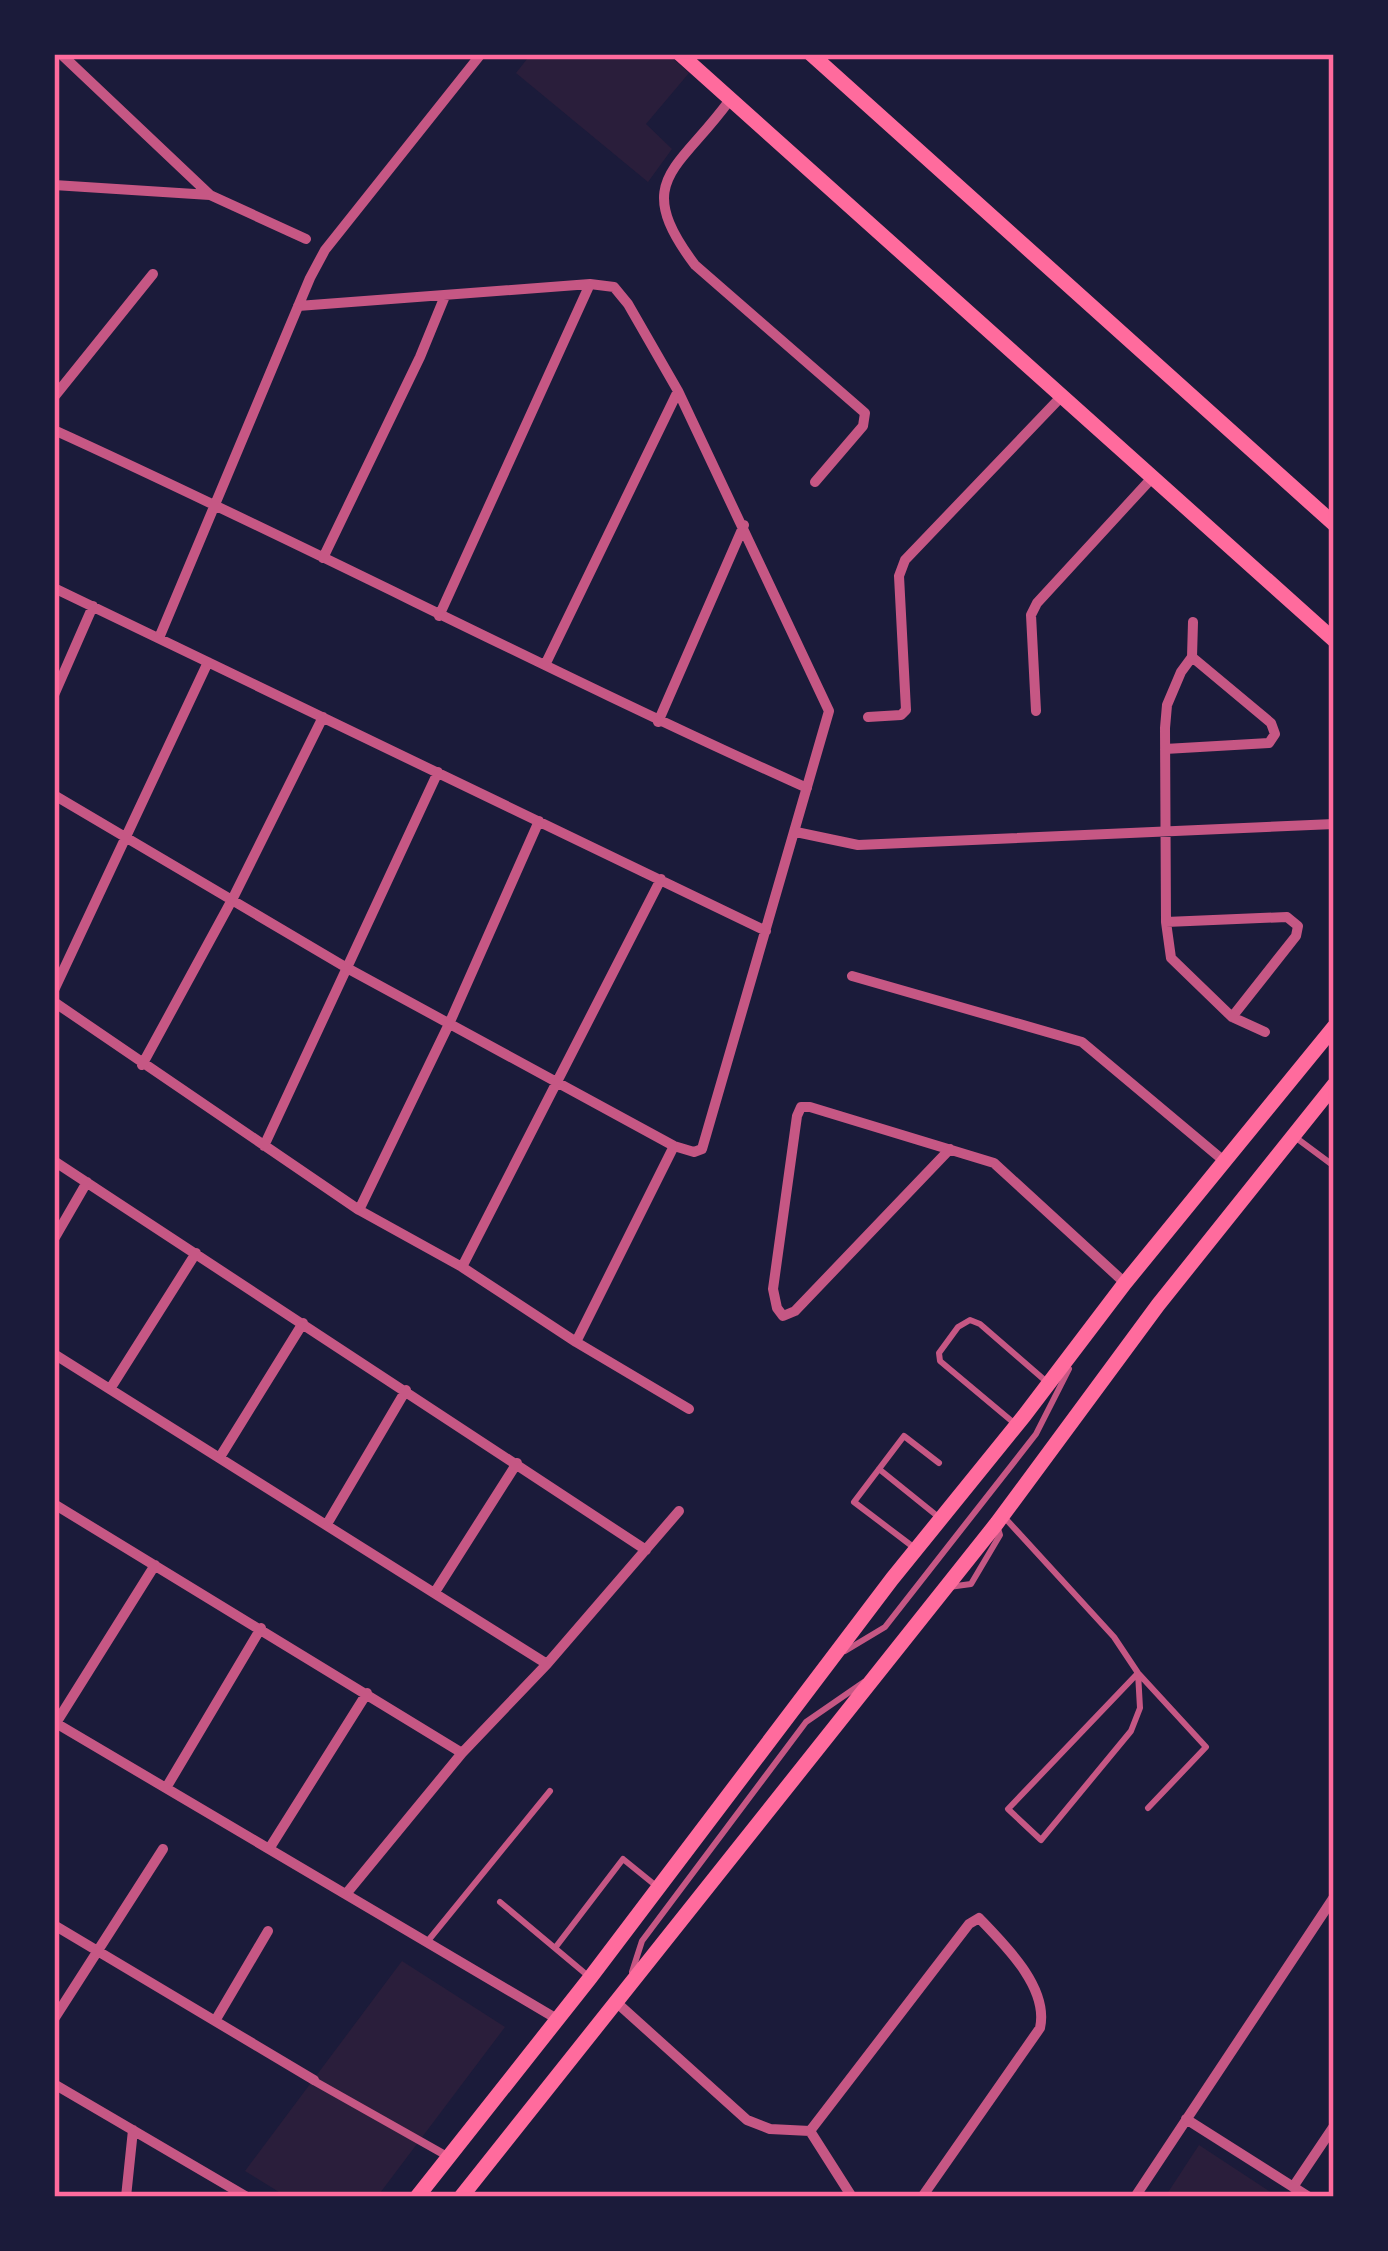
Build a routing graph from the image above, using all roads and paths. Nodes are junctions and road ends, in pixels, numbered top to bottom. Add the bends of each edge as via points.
1 (62, 54) edge
2 (482, 54) edge
3 (680, 54) edge
4 (811, 54) edge
5 (729, 101) junction
6 (54, 185) edge
7 (210, 195) junction
8 (306, 239) dead end
9 (153, 274) dead end
10 (590, 284) junction
11 (445, 296) junction
12 (298, 306) junction
13 (678, 391) junction
14 (54, 397) edge
15 (1060, 398) junction
16 (54, 430) edge
17 (1151, 479) junction
18 (814, 482) dead end
19 (215, 503) junction
20 (1332, 518) edge
21 (744, 525) junction
22 (323, 558) junction
23 (54, 588) edge
24 (93, 606) junction
25 (439, 616) junction
26 (1193, 622) dead end
27 (1334, 637) edge
28 (159, 638) junction
29 (1192, 657) junction
30 (208, 662) junction
31 (545, 665) junction
32 (54, 695) edge
33 (1036, 711) dead end
34 (323, 717) junction
35 (868, 717) dead end
36 (658, 722) junction
37 (1166, 749) junction
38 (438, 772) junction
39 (807, 788) junction
40 (54, 795) edge
41 (539, 820) junction
42 (1334, 824) edge
43 (796, 832) junction
44 (1167, 832) junction
45 (127, 836) junction
46 (661, 879) junction
47 (233, 898) junction
48 (1166, 922) junction
49 (766, 931) junction
50 (347, 968) junction
51 (853, 976) dead end
52 (54, 990) edge
53 (54, 1002) edge
54 (1232, 1017) junction
55 (449, 1024) junction
56 (1334, 1027) edge
57 (1265, 1032) dead end
58 (142, 1065) junction
59 (558, 1084) junction
60 (1334, 1085) edge
61 (1295, 1137) junction
62 (264, 1146) junction
63 (674, 1146) junction
64 (950, 1149) junction
65 (54, 1160) edge
66 (1224, 1161) junction
67 (1334, 1166) edge
68 (87, 1181) junction
69 (359, 1210) junction
70 (54, 1238) edge
71 (196, 1252) junction
72 (463, 1267) junction
73 (1125, 1283) junction
74 (303, 1323) junction
75 (1089, 1328) junction
76 (576, 1342) junction
77 (54, 1354) edge
78 (1049, 1384) junction
79 (110, 1389) junction
80 (406, 1390) junction
81 (689, 1409) dead end
82 (1016, 1426) junction
83 (220, 1457) junction
84 (517, 1463) junction
85 (939, 1463) dead end
86 (879, 1469) junction
87 (1334, 1469) edge
88 (1334, 1490) edge
89 (54, 1504) edge
90 (680, 1511) dead end
91 (941, 1519) junction
92 (999, 1520) junction
93 (326, 1524) junction
94 (916, 1549) junction
95 (646, 1550) junction
96 (155, 1564) junction
97 (435, 1592) junction
98 (261, 1628) junction
99 (828, 1662) junction
100 (547, 1664) junction
101 (880, 1671) junction
102 (1138, 1673) junction
103 (367, 1693) junction
104 (55, 1723) edge
105 (462, 1753) junction
106 (166, 1788) junction
107 (550, 1791) dead end
108 (1148, 1808) dead end
109 (163, 1849) dead end
110 (269, 1849) junction
111 (658, 1887) junction
112 (346, 1894) junction
113 (1334, 1897) edge
114 (500, 1901) dead end
115 (54, 1925) edge
116 (268, 1930) dead end
117 (427, 1942) junction
118 (555, 1948) junction
119 (95, 1949) junction
120 (590, 1978) junction
121 (628, 1987) junction
122 (616, 2002) junction
123 (54, 2019) edge
124 (557, 2019) junction
125 (214, 2021) junction
126 (314, 2080) joint
127 (54, 2084) edge
128 (1186, 2119) junction
129 (1334, 2126) edge
130 (133, 2130) junction
131 (810, 2131) junction
132 (448, 2157) junction
133 (1293, 2187) junction
134 (240, 2195) edge
135 (126, 2197) edge
136 (417, 2197) edge
137 (461, 2197) edge
138 (852, 2197) edge
139 (922, 2197) edge
140 (1136, 2197) edge
141 (1309, 2197) edge

1 - 7 street
2 - 12 street via 325,250
3 - 5 main road
4 - 20 main road
5 - 15 main road
5 - 18 street via 667,178 661,202 695,266 865,413
6 - 7 street
7 - 8 street
9 - 14 street
10 - 11 street
10 - 13 street via 614,287 628,304
10 - 25 street
11 - 12 street
11 - 22 street
12 - 19 street
13 - 21 street
13 - 31 street
15 - 17 main road
15 - 35 street via 904,560 906,710
16 - 19 street
17 - 27 main road
17 - 33 street via 1030,615
19 - 22 street
19 - 28 street
21 - 36 street
21 - 39 street via 829,711
22 - 25 street
23 - 24 street
24 - 28 street
24 - 32 street
25 - 31 street
26 - 29 street
28 - 30 street
29 - 37 street via 1167,705
29 - 37 street via 1275,734 1269,743
30 - 34 street
30 - 45 street
31 - 36 street
34 - 38 street
34 - 47 street
36 - 39 street
37 - 44 street
38 - 41 street
38 - 50 street
39 - 43 street
40 - 45 street
41 - 46 street
41 - 55 street
42 - 44 street
43 - 44 street via 858,845
43 - 49 street
44 - 48 street
45 - 47 street
45 - 52 street
46 - 49 street
46 - 59 street
47 - 50 street
47 - 58 street
48 - 54 street via 1171,958
48 - 54 street via 1287,917 1298,926
49 - 63 street via 701,1149
50 - 55 street
50 - 62 street
51 - 66 street via 1082,1042
53 - 58 street
54 - 57 street
55 - 59 street
55 - 69 street
56 - 66 main road
58 - 62 street
59 - 63 street
59 - 72 street
60 - 61 main road
61 - 67 lane
61 - 92 main road
62 - 69 street
63 - 76 street
64 - 64 street via 801,1107 773,1289 779,1312 795,1311
64 - 73 street via 994,1163
65 - 68 street
66 - 73 main road
68 - 70 street
68 - 71 street
69 - 72 street
71 - 74 street
71 - 79 street
72 - 76 street
73 - 75 main road
74 - 80 street
74 - 83 street
75 - 78 main road
75 - 99 lane via 1036,1434 884,1627
76 - 81 street
77 - 79 street
78 - 82 main road
78 - 82 lane via 980,1324 958,1327 940,1361
79 - 83 street
80 - 84 street
80 - 93 street
82 - 91 main road
83 - 93 street
84 - 95 street
84 - 97 street
85 - 86 lane via 904,1436
86 - 91 lane
86 - 94 lane via 854,1502
87 - 88 street
89 - 96 street
90 - 95 street
91 - 94 main road
92 - 101 main road
92 - 102 lane via 1114,1636
93 - 97 street
94 - 99 main road
95 - 100 street
96 - 98 street
96 - 104 street
97 - 100 street
98 - 103 street
98 - 106 street
99 - 111 main road
100 - 105 street
101 - 121 main road
101 - 121 lane via 806,1722 642,1941
102 - 102 lane via 1008,1809 1041,1840 1131,1731 1140,1708
102 - 108 lane via 1205,1747
103 - 105 street
103 - 110 street
104 - 106 street
105 - 112 street
106 - 110 street
107 - 117 lane
109 - 119 street
110 - 112 street
111 - 118 lane via 623,1859
111 - 120 main road
112 - 117 street
113 - 128 street
114 - 118 lane
115 - 119 street
116 - 125 street
117 - 124 street
118 - 120 lane
119 - 123 street
119 - 125 street
120 - 124 main road
121 - 122 main road
122 - 131 street via 747,2120
122 - 137 main road
124 - 132 main road
125 - 126 street
126 - 132 street
127 - 130 street
128 - 133 street
128 - 140 street
129 - 133 street
130 - 134 street
130 - 135 street
131 - 138 street
131 - 139 street via 979,1918 1044,2010 1040,2028
132 - 136 main road
133 - 141 street

